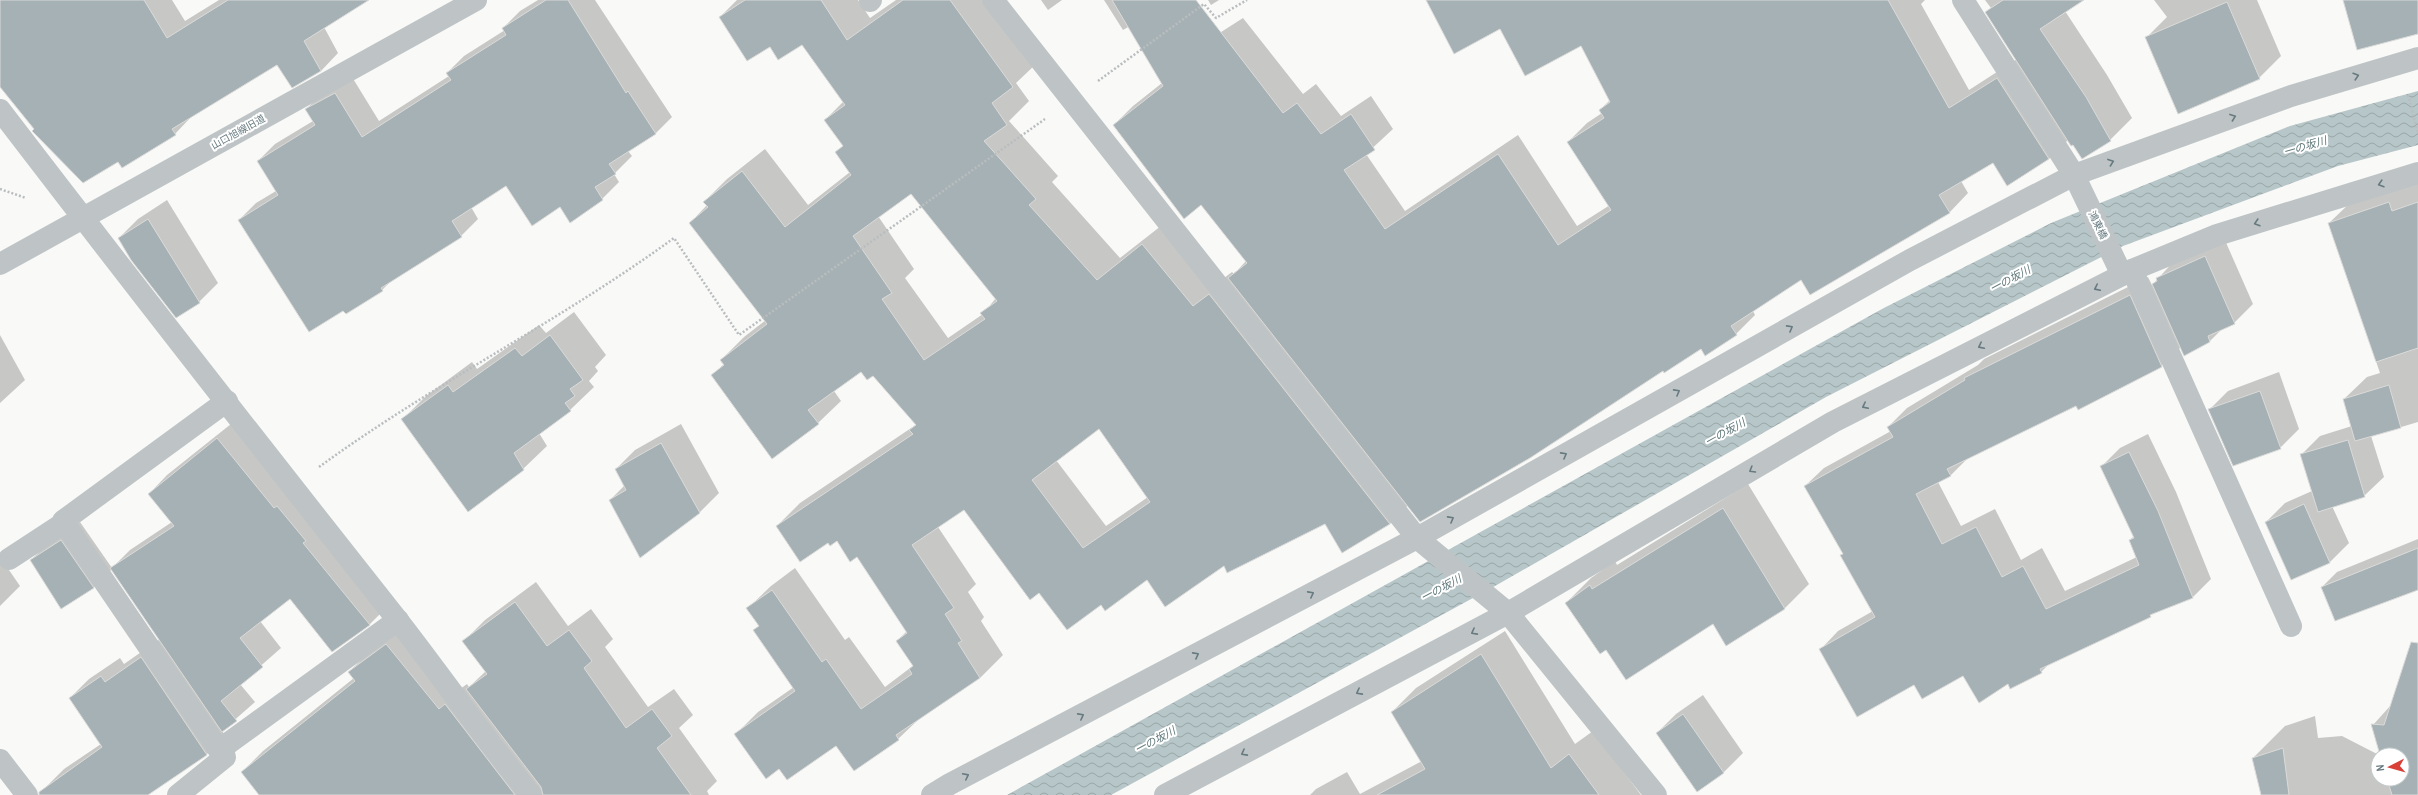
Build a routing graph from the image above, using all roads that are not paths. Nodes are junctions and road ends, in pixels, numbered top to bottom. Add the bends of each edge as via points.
1 (476, 0) edge
2 (993, 0) edge
3 (1963, 0) edge
4 (2409, 60) edge
5 (0, 110) edge
6 (2418, 173) edge
7 (2078, 182) junction
8 (83, 218) junction
9 (0, 264) edge
10 (2123, 269) junction
11 (227, 401) junction
12 (64, 523) junction
13 (1424, 545) junction
14 (9, 559) dead end
15 (1508, 613) junction
16 (398, 620) junction
17 (2291, 626) dead end
18 (219, 750) junction
19 (0, 760) edge
20 (27, 795) edge
21 (178, 795) edge
22 (531, 795) edge
23 (932, 795) edge
24 (1165, 795) edge
25 (1656, 795) edge

1 - 8 street, 山口旭線旧道
2 - 13 street
3 - 7 street, 鴻東橋
7 -> 4 street via 2291,96
5 - 8 street
6 -> 10 street via 2218,235
7 - 10 street, 鴻東橋
13 -> 7 street via 1910,260
8 - 9 street, 山口旭線旧道
8 - 11 street
10 -> 15 street via 1833,422
10 - 17 street, 鴻東橋
11 - 12 street via 63,521
11 - 16 street via 291,487
12 - 14 street
12 - 18 street
13 - 15 street
23 -> 13 street
15 -> 24 street
15 - 25 street
16 - 18 street
16 - 22 street via 493,749
18 - 21 street via 224,757
19 - 20 street

